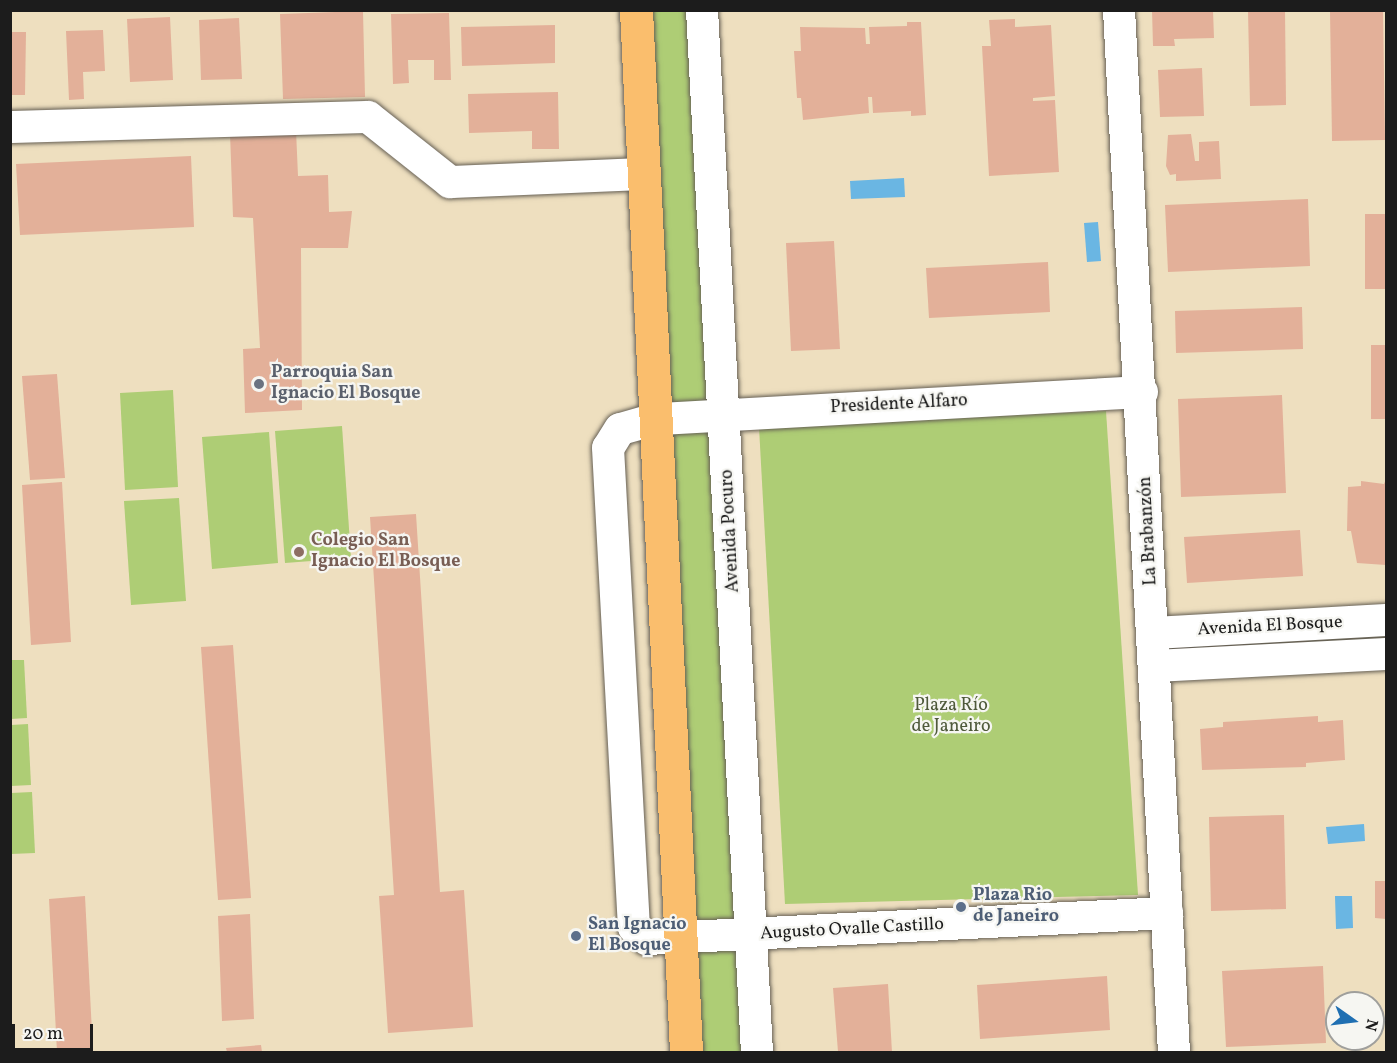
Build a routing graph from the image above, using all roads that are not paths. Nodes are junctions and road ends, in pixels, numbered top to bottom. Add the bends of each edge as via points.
1 (636, 10) edge
2 (702, 10) edge
3 (1119, 10) edge
4 (10, 127) edge
5 (644, 174) junction
6 (1142, 392) junction
7 (725, 415) junction
8 (656, 418) junction
9 (1386, 620) edge
10 (1154, 633) junction
11 (1386, 654) edge
12 (1155, 666) junction
13 (1167, 913) junction
14 (751, 935) junction
15 (681, 939) junction
16 (686, 1053) edge
17 (757, 1053) edge
18 (1174, 1053) edge

1 - 5 main road
2 - 7 street, Avenida Pocuro
3 - 6 street, La Brabanzón
4 - 5 street via 368,117 450,182
5 - 8 main road
6 - 7 street, Presidente Alfaro
6 - 10 street, La Brabanzón
7 - 8 street, Presidente Alfaro
7 - 14 street, Avenida Pocuro
8 - 15 main road
8 - 15 street, Augusto Ovalle Castillo via 620,429 608,448 634,927 647,939
9 - 10 street, Avenida El Bosque
10 - 12 street, La Brabanzón
11 - 12 street, Avenida El Bosque
12 - 13 street, La Brabanzón
13 - 14 street, Augusto Ovalle Castillo
13 - 18 street, La Brabanzón
14 - 15 street, Augusto Ovalle Castillo
14 - 17 street, Avenida Pocuro
15 - 16 main road

